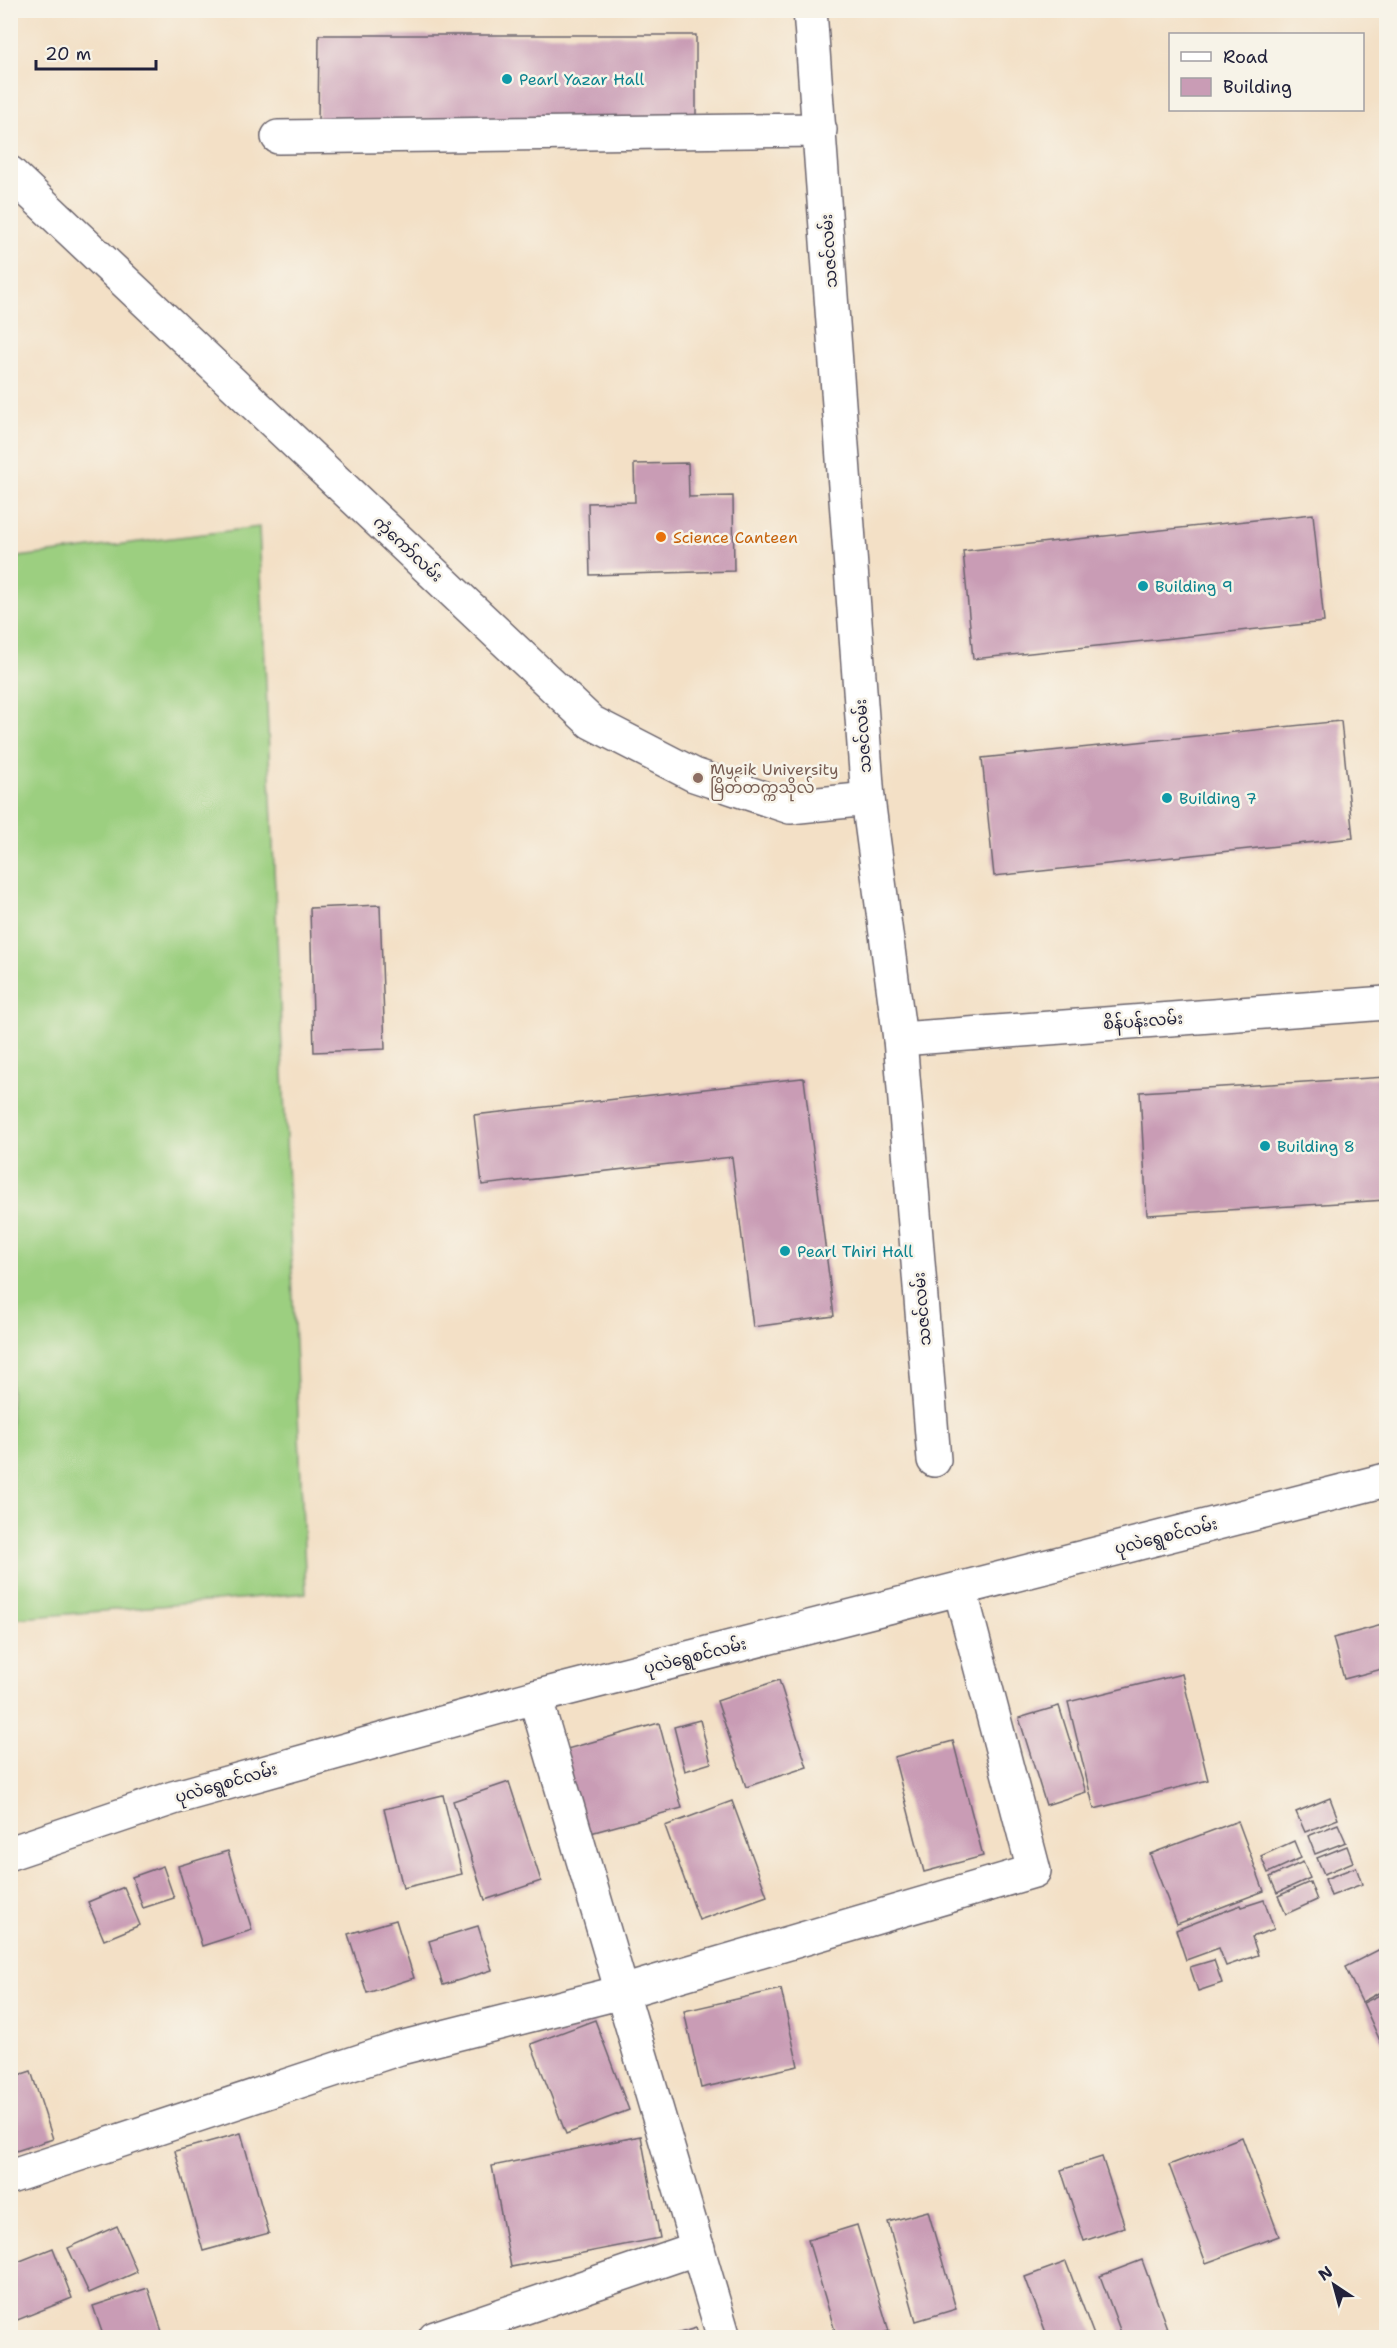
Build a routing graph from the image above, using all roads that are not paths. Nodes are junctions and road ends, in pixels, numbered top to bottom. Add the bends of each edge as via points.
1 (810, 10) edge
2 (820, 130) junction
3 (278, 137) dead end
4 (10, 173) edge
5 (868, 799) junction
6 (1386, 1003) edge
7 (900, 1039) junction
8 (934, 1460) dead end
9 (1386, 1480) edge
10 (960, 1589) junction
11 (535, 1697) junction
12 (10, 1854) edge
13 (622, 1992) junction
14 (10, 2177) edge
15 (698, 2248) junction
16 (435, 2337) edge
17 (724, 2337) edge

1 - 2 street, သဇင်လမ်း
2 - 3 street
2 - 5 street, သဇင်လမ်း
4 - 5 street, ကံ့ကော်လမ်း via 591,722 694,775 790,807
5 - 7 street, သဇင်လမ်း
6 - 7 street, စိန်ပန်းလမ်း
7 - 8 street, သဇင်လမ်း
9 - 10 street, ပုလဲရွေစင်လမ်း
10 - 11 street, ပုလဲရွေစင်လမ်း
10 - 13 street via 1034,1871
11 - 12 street, ပုလဲရွေစင်လမ်း via 173,1798
11 - 13 street
13 - 14 street via 400,2048
13 - 15 street
15 - 16 street
15 - 17 street

